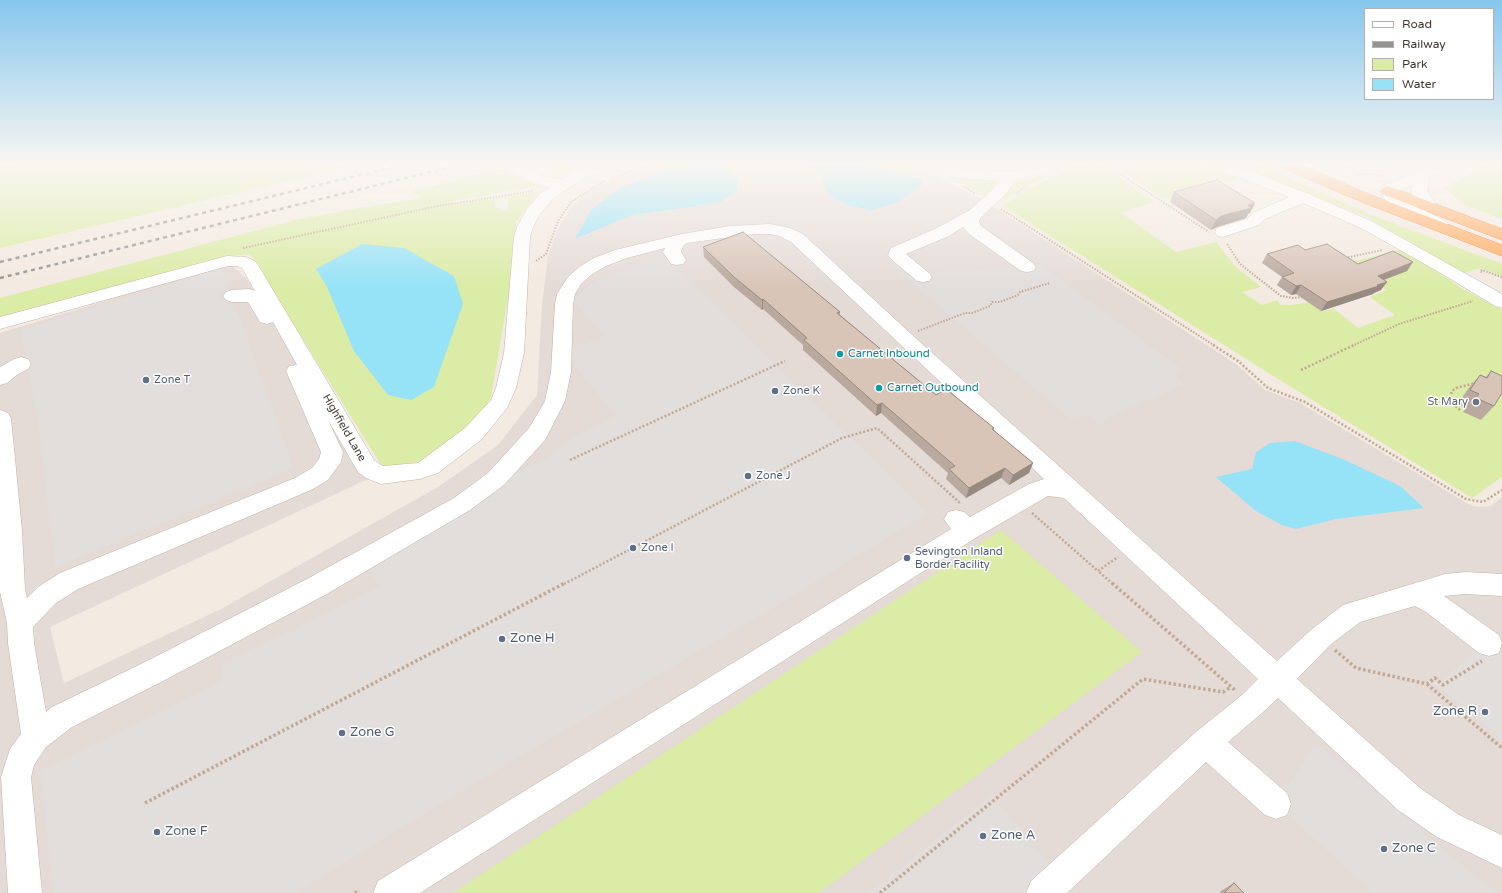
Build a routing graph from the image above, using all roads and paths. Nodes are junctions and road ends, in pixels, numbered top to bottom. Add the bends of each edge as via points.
1 (446, 205) edge
2 (540, 205) edge
3 (569, 205) edge
4 (986, 205) edge
5 (993, 205) edge
6 (1170, 205) edge
7 (1285, 205) edge
8 (1321, 205) edge
9 (1382, 205) edge
10 (1399, 205) edge
11 (1426, 205) edge
12 (1429, 206) joint
13 (976, 213) junction
14 (1219, 235) junction
15 (1502, 235) edge
16 (1403, 245) junction
17 (1486, 245) junction
18 (240, 249) dead end
19 (1502, 251) edge
20 (1340, 260) edge
21 (1027, 267) dead end
22 (521, 268) junction
23 (923, 277) dead end
24 (1502, 277) edge
25 (1491, 278) dead end
26 (1050, 283) dead end
27 (1308, 295) edge
28 (232, 296) dead end
29 (1496, 298) edge
30 (0, 323) edge
31 (902, 337) junction
32 (784, 360) dead end
33 (22, 364) dead end
34 (1301, 370) dead end
35 (0, 378) edge
36 (1478, 383) edge
37 (1460, 410) dead end
38 (0, 418) edge
39 (570, 460) dead end
40 (1502, 490) edge
41 (1073, 492) junction
42 (1018, 501) junction
43 (963, 519) junction
44 (1133, 546) junction
45 (1098, 571) junction
46 (1502, 585) edge
47 (1417, 594) junction
48 (20, 623) junction
49 (1321, 637) junction
50 (1487, 652) joint
51 (1278, 679) junction
52 (1427, 684) junction
53 (1242, 695) junction
54 (36, 737) junction
55 (1206, 742) junction
56 (1502, 748) edge
57 (145, 803) dead end
58 (1276, 804) dead end
59 (1502, 852) edge
60 (25, 893) edge
61 (390, 893) edge
62 (880, 893) edge
63 (1043, 893) edge

1 - 18 path
2 - 22 street, Highfield Lane via 533,212 522,237
3 - 22 path via 558,221 546,254
4 - 13 street
5 - 40 path via 1238,361 1268,388 1305,402 1466,499 1483,502
6 - 14 path
7 - 14 street via 1258,216 1253,222
8 - 16 street via 1367,225
9 - 17 highway
10 - 17 street
11 - 12 highway
12 - 15 highway
13 - 21 street via 971,221 975,230
13 - 23 street via 943,232 897,252 900,258
14 - 27 path via 1229,245 1240,264 1281,296 1293,298
16 - 20 path
16 - 29 street
17 - 19 highway
22 - 30 street, Highfield Lane via 514,353 500,403 473,434 430,467 403,473 381,474 366,466 249,265 240,261 227,261
24 - 25 path via 1480,271
26 - 31 path via 1020,292 1000,302 992,302 990,306 978,311 965,313
28 - 48 street via 250,295 255,298 286,352 320,422 332,452 330,462 320,474 303,484 69,581 47,595
29 - 34 path via 1399,324
31 - 41 street
31 - 54 street via 796,238 784,232 770,229 730,231 679,250 621,254 600,262 574,281 566,294 561,372 555,401 537,434 496,479 462,504 323,583 62,717
32 - 39 path
33 - 35 street
36 - 37 path via 1464,384 1452,391 1450,397
38 - 48 street via 10,531 12,589
41 - 42 street via 1048,487
41 - 44 street
42 - 43 street
42 - 45 path
43 - 57 path via 877,428 842,438
43 - 61 street
44 - 45 path
44 - 51 street
45 - 53 path
46 - 47 street via 1445,585
47 - 49 street via 1352,613
47 - 50 street via 1435,604
48 - 54 street
49 - 51 street
49 - 52 path via 1356,668
50 - 52 path via 1442,685 1435,678
51 - 53 street
51 - 59 street via 1409,799 1448,826
52 - 56 path
53 - 55 street
53 - 62 path via 1143,679
54 - 60 street via 21,759 16,778
55 - 58 street
55 - 63 street

